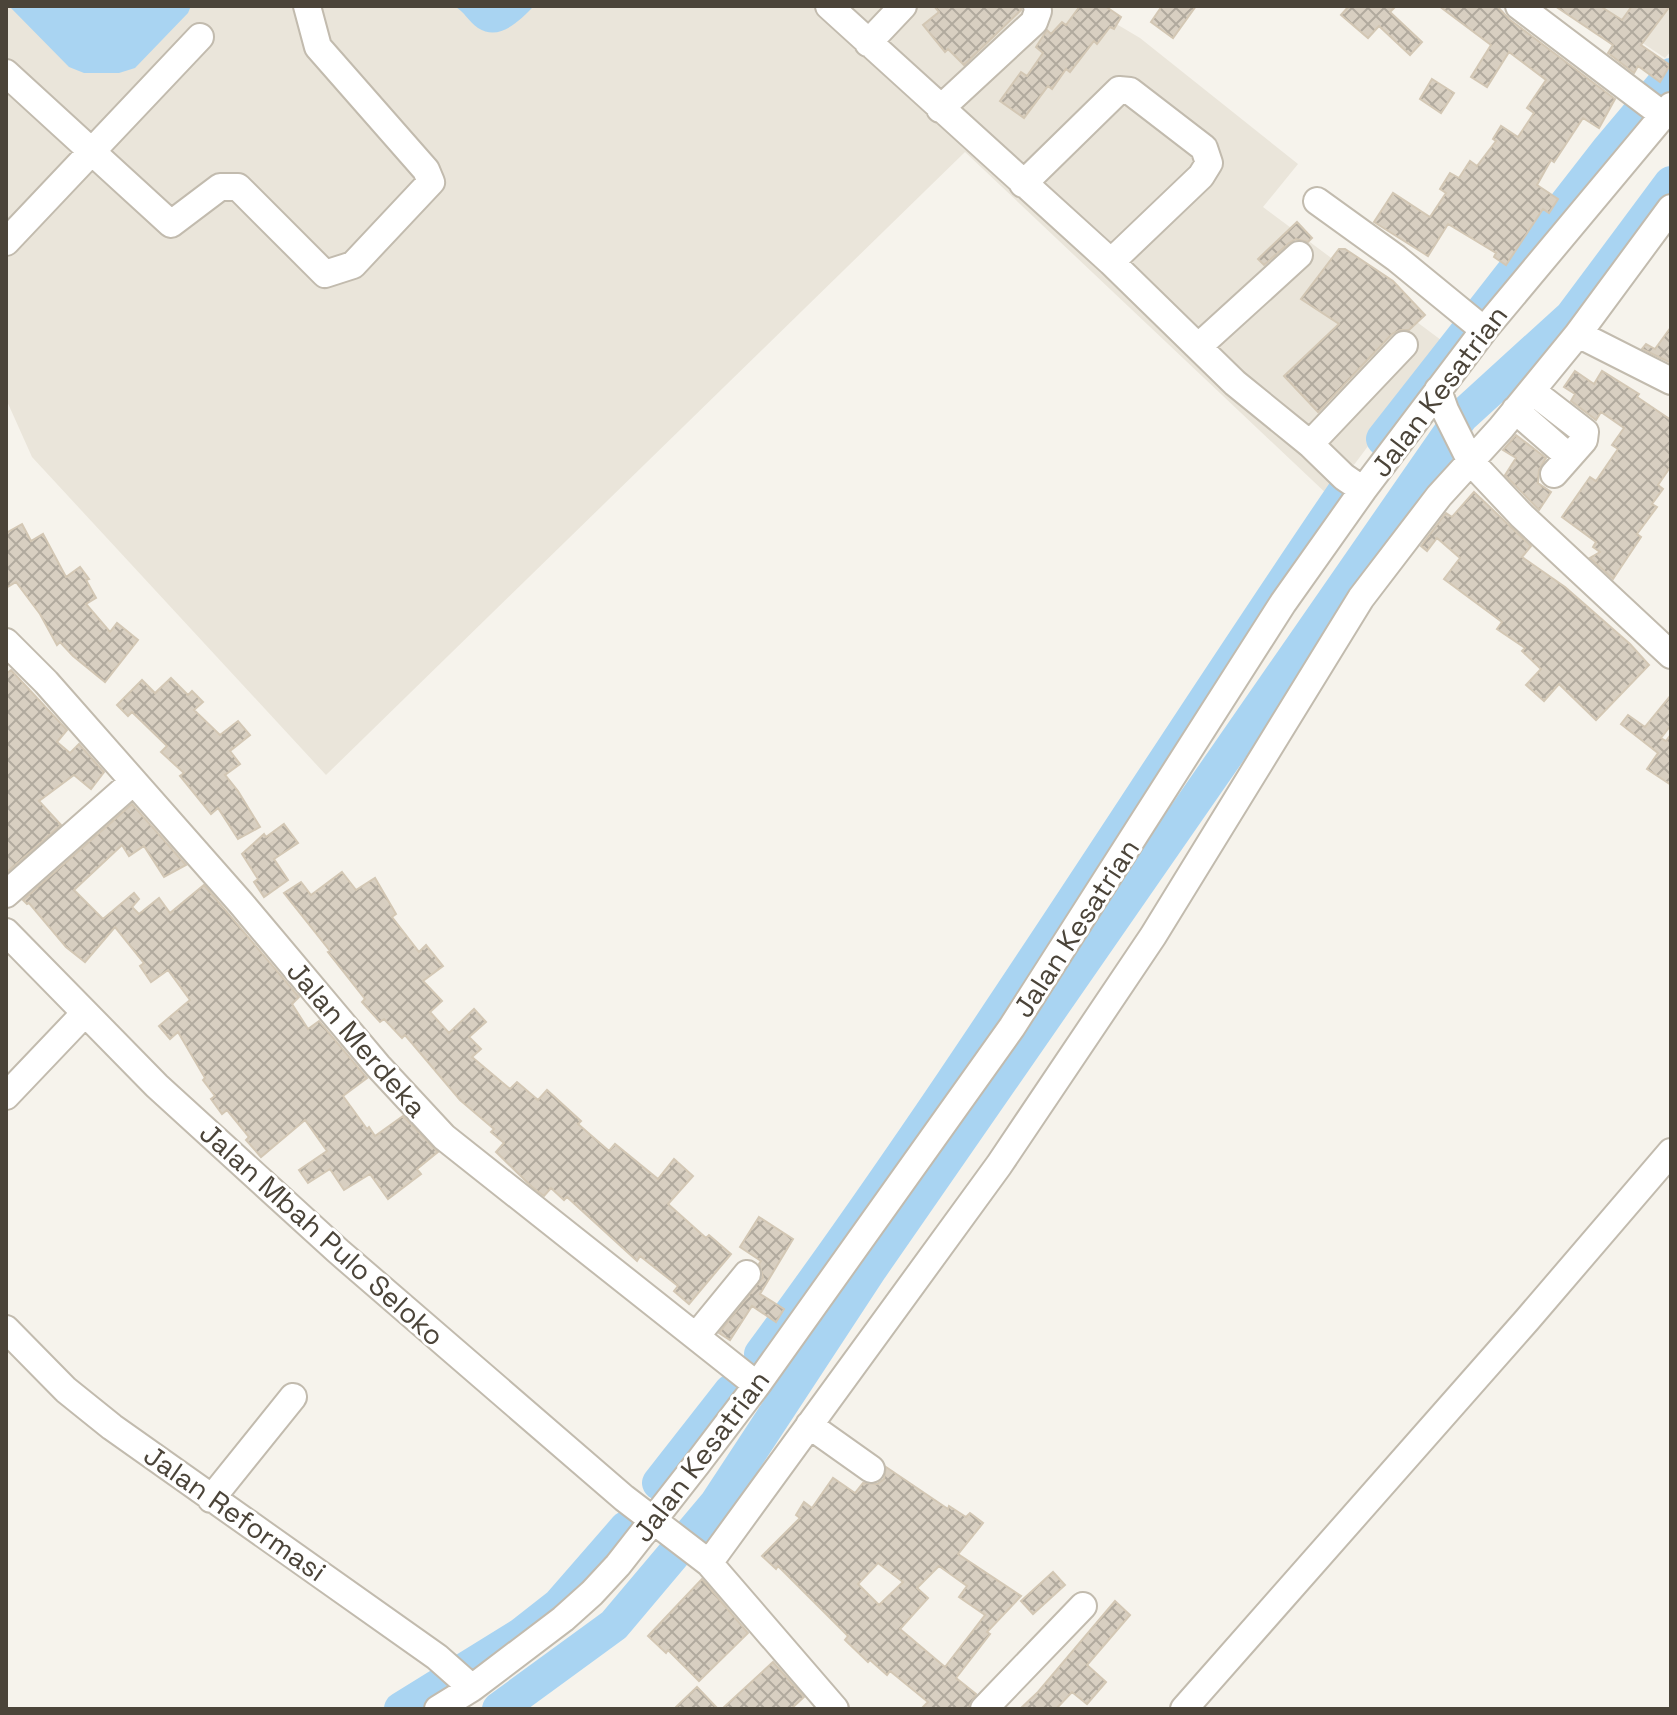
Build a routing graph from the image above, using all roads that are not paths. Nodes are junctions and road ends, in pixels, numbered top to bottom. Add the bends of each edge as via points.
1 (307, 6) edge
2 (829, 6) edge
3 (903, 6) edge
4 (1037, 6) edge
5 (1519, 6) edge
6 (200, 37) dead end
7 (868, 43) junction
8 (6, 73) edge
9 (1657, 106) edge
10 (940, 109) junction
11 (92, 152) junction
12 (1023, 184) junction
13 (1317, 201) dead end
14 (1669, 215) edge
15 (6, 242) edge
16 (1299, 255) dead end
17 (1111, 262) junction
18 (1484, 330) junction
19 (1578, 334) junction
20 (1404, 345) dead end
21 (1199, 346) junction
22 (1671, 381) edge
23 (1442, 400) junction
24 (1524, 400) junction
25 (1310, 444) junction
26 (1468, 457) junction
27 (1561, 466) dead end
28 (1354, 483) junction
29 (6, 642) edge
30 (1671, 655) edge
31 (133, 782) junction
32 (6, 894) edge
33 (6, 932) edge
34 (85, 1013) junction
35 (6, 1096) edge
36 (1671, 1152) edge
37 (747, 1274) dead end
38 (6, 1329) edge
39 (697, 1335) junction
40 (747, 1378) junction
41 (293, 1397) dead end
42 (818, 1430) junction
43 (871, 1469) dead end
44 (211, 1499) junction
45 (646, 1515) junction
46 (703, 1559) junction
47 (1083, 1606) dead end
48 (467, 1683) junction
49 (438, 1709) edge
50 (835, 1709) edge
51 (984, 1709) edge
52 (1184, 1709) edge

1 - 11 street via 318,47 431,182 353,265 325,274 238,187 220,187 171,224
2 - 7 street
3 - 7 street
4 - 10 street via 1034,22
5 - 9 street
6 - 11 street
7 - 10 street
8 - 11 street
9 - 18 street, Jalan Kesatrian
10 - 12 street
11 - 15 street
12 - 17 street
12 - 17 street via 1119,90 1130,91 1204,148 1209,163 1201,176
13 - 18 street
14 - 19 street
16 - 21 street
17 - 21 street
18 - 23 street, Jalan Kesatrian
19 - 22 street
19 - 24 street
20 - 25 street
21 - 25 street
23 - 26 street
23 - 28 street, Jalan Kesatrian
24 - 26 street
24 - 27 street via 1585,432
25 - 28 street
26 - 30 street via 1522,516
26 - 42 street via 1361,598 1153,936
28 - 40 street, Jalan Kesatrian via 1012,1027
29 - 31 street, Jalan Merdeka
31 - 32 street
31 - 39 street, Jalan Merdeka via 444,1137
33 - 34 street, Jalan Mbah Pulo Seloko
34 - 35 street
34 - 45 street, Jalan Mbah Pulo Seloko via 338,1251
36 - 52 street
37 - 39 street
38 - 44 street, Jalan Reformasi via 66,1390
39 - 40 street, Jalan Merdeka
40 - 45 street, Jalan Kesatrian
41 - 44 street
42 - 43 street
42 - 46 street
44 - 48 street, Jalan Reformasi via 308,1563
45 - 46 street, Jalan Mbah Pulo Seloko
45 - 48 street, Jalan Kesatrian via 618,1565 592,1593 563,1619
46 - 50 street, Jalan Mbah Pulo Seloko
47 - 51 street
48 - 49 street, Jalan Kesatrian

